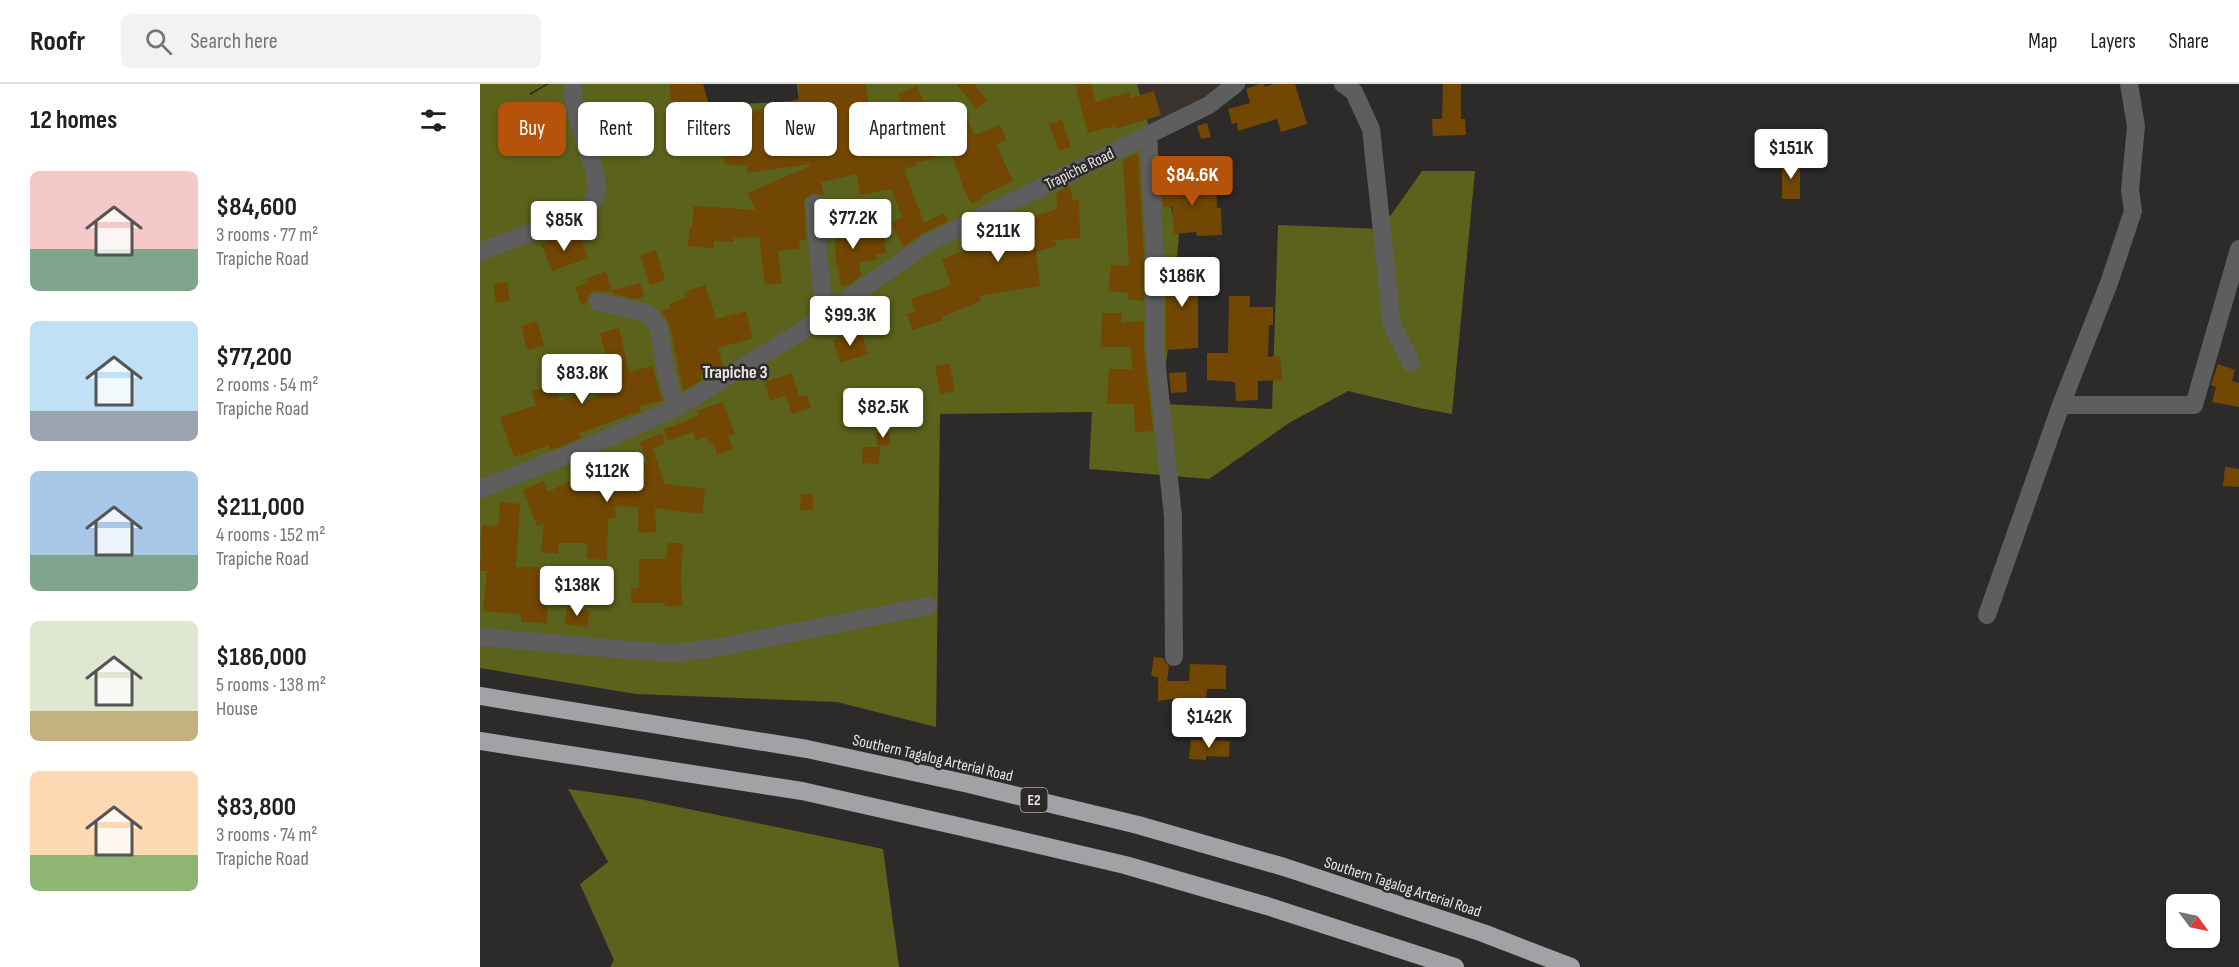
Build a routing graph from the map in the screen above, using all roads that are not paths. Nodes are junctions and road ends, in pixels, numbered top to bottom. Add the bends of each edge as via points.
1 (573, 84) edge
2 (1236, 84) edge
3 (1343, 84) edge
4 (2129, 84) edge
5 (1148, 134) junction
6 (814, 204) dead end
7 (2239, 249) edge
8 (480, 252) edge
9 (598, 302) dead end
10 (824, 316) junction
11 (1411, 363) dead end
12 (2061, 405) junction
13 (676, 408) junction
14 (480, 489) edge
15 (928, 606) dead end
16 (1987, 615) dead end
17 (480, 637) edge
18 (1174, 657) dead end
19 (480, 696) edge
20 (480, 741) edge
21 (1455, 967) edge
22 (1571, 967) edge

1 - 8 street via 579,126 596,180 596,195 586,211
2 - 5 street, Trapiche Road via 1209,105
3 - 11 street via 1354,92 1371,129 1392,325
4 - 12 street via 2136,126 2130,190 2133,211
5 - 10 street, Trapiche Road via 928,243
5 - 18 street via 1155,350 1173,516
6 - 10 street
7 - 12 street via 2194,405
9 - 13 street via 646,313 653,319 659,328
10 - 13 street, Trapiche Road
12 - 16 street
13 - 14 street, Trapiche Road
15 - 17 street via 675,653
19 - 22 highway, Southern Tagalog Arterial Road / E2 via 807,749 1126,822 1296,871 1484,933
20 - 21 highway via 802,791 951,825 1158,874

